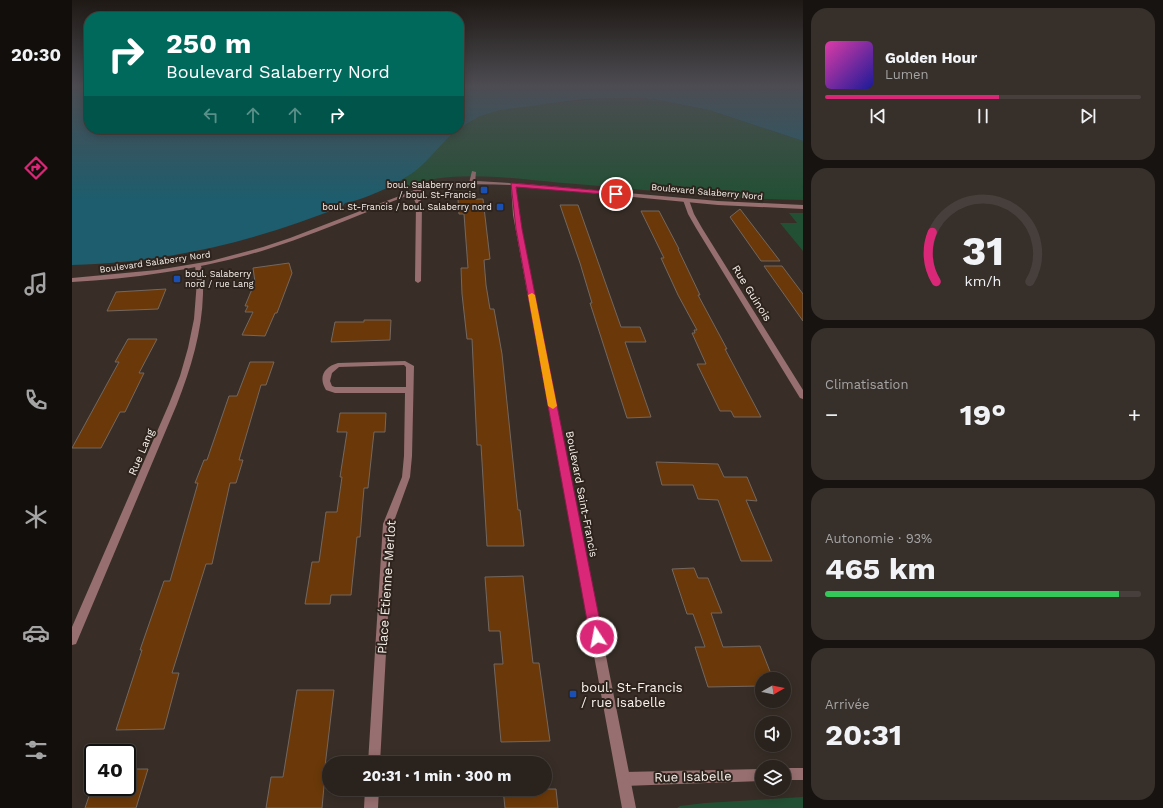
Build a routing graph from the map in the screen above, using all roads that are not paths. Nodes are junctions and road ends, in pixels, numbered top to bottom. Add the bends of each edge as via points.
1 (474, 172) dead end
2 (472, 183) junction
3 (513, 184) junction
4 (414, 192) junction
5 (686, 200) junction
6 (803, 207) edge
7 (198, 266) junction
8 (72, 280) edge
9 (418, 281) dead end
10 (409, 390) junction
11 (803, 396) edge
12 (72, 640) edge
13 (374, 756) edge
14 (791, 774) edge
15 (803, 774) edge
16 (755, 775) edge
17 (624, 779) junction
18 (372, 796) edge
19 (371, 808) edge
20 (629, 808) edge

1 - 2 street
2 - 3 street, Boulevard Salaberry Nord
2 - 4 street, Boulevard Salaberry Nord via 437,186
3 - 5 street, Boulevard Salaberry Nord
3 - 17 street, Boulevard Saint-Francis via 518,222
4 - 7 street, Boulevard Salaberry Nord via 272,246
4 - 9 street via 418,204
5 - 6 street, Boulevard Salaberry Nord
5 - 11 street, Rue Guinois via 699,228
7 - 8 street, Boulevard Salaberry Nord via 139,275
7 - 12 street, Rue Lang via 198,317 188,366
10 - 10 street, Place Étienne-Merlot via 410,366 405,363 338,365 330,369 326,380 329,388 336,390
10 - 13 street, Place Étienne-Merlot via 408,468 388,524
14 - 15 street
16 - 17 street, Rue Isabelle
17 - 20 street, Boulevard Saint-Francis
18 - 19 street

